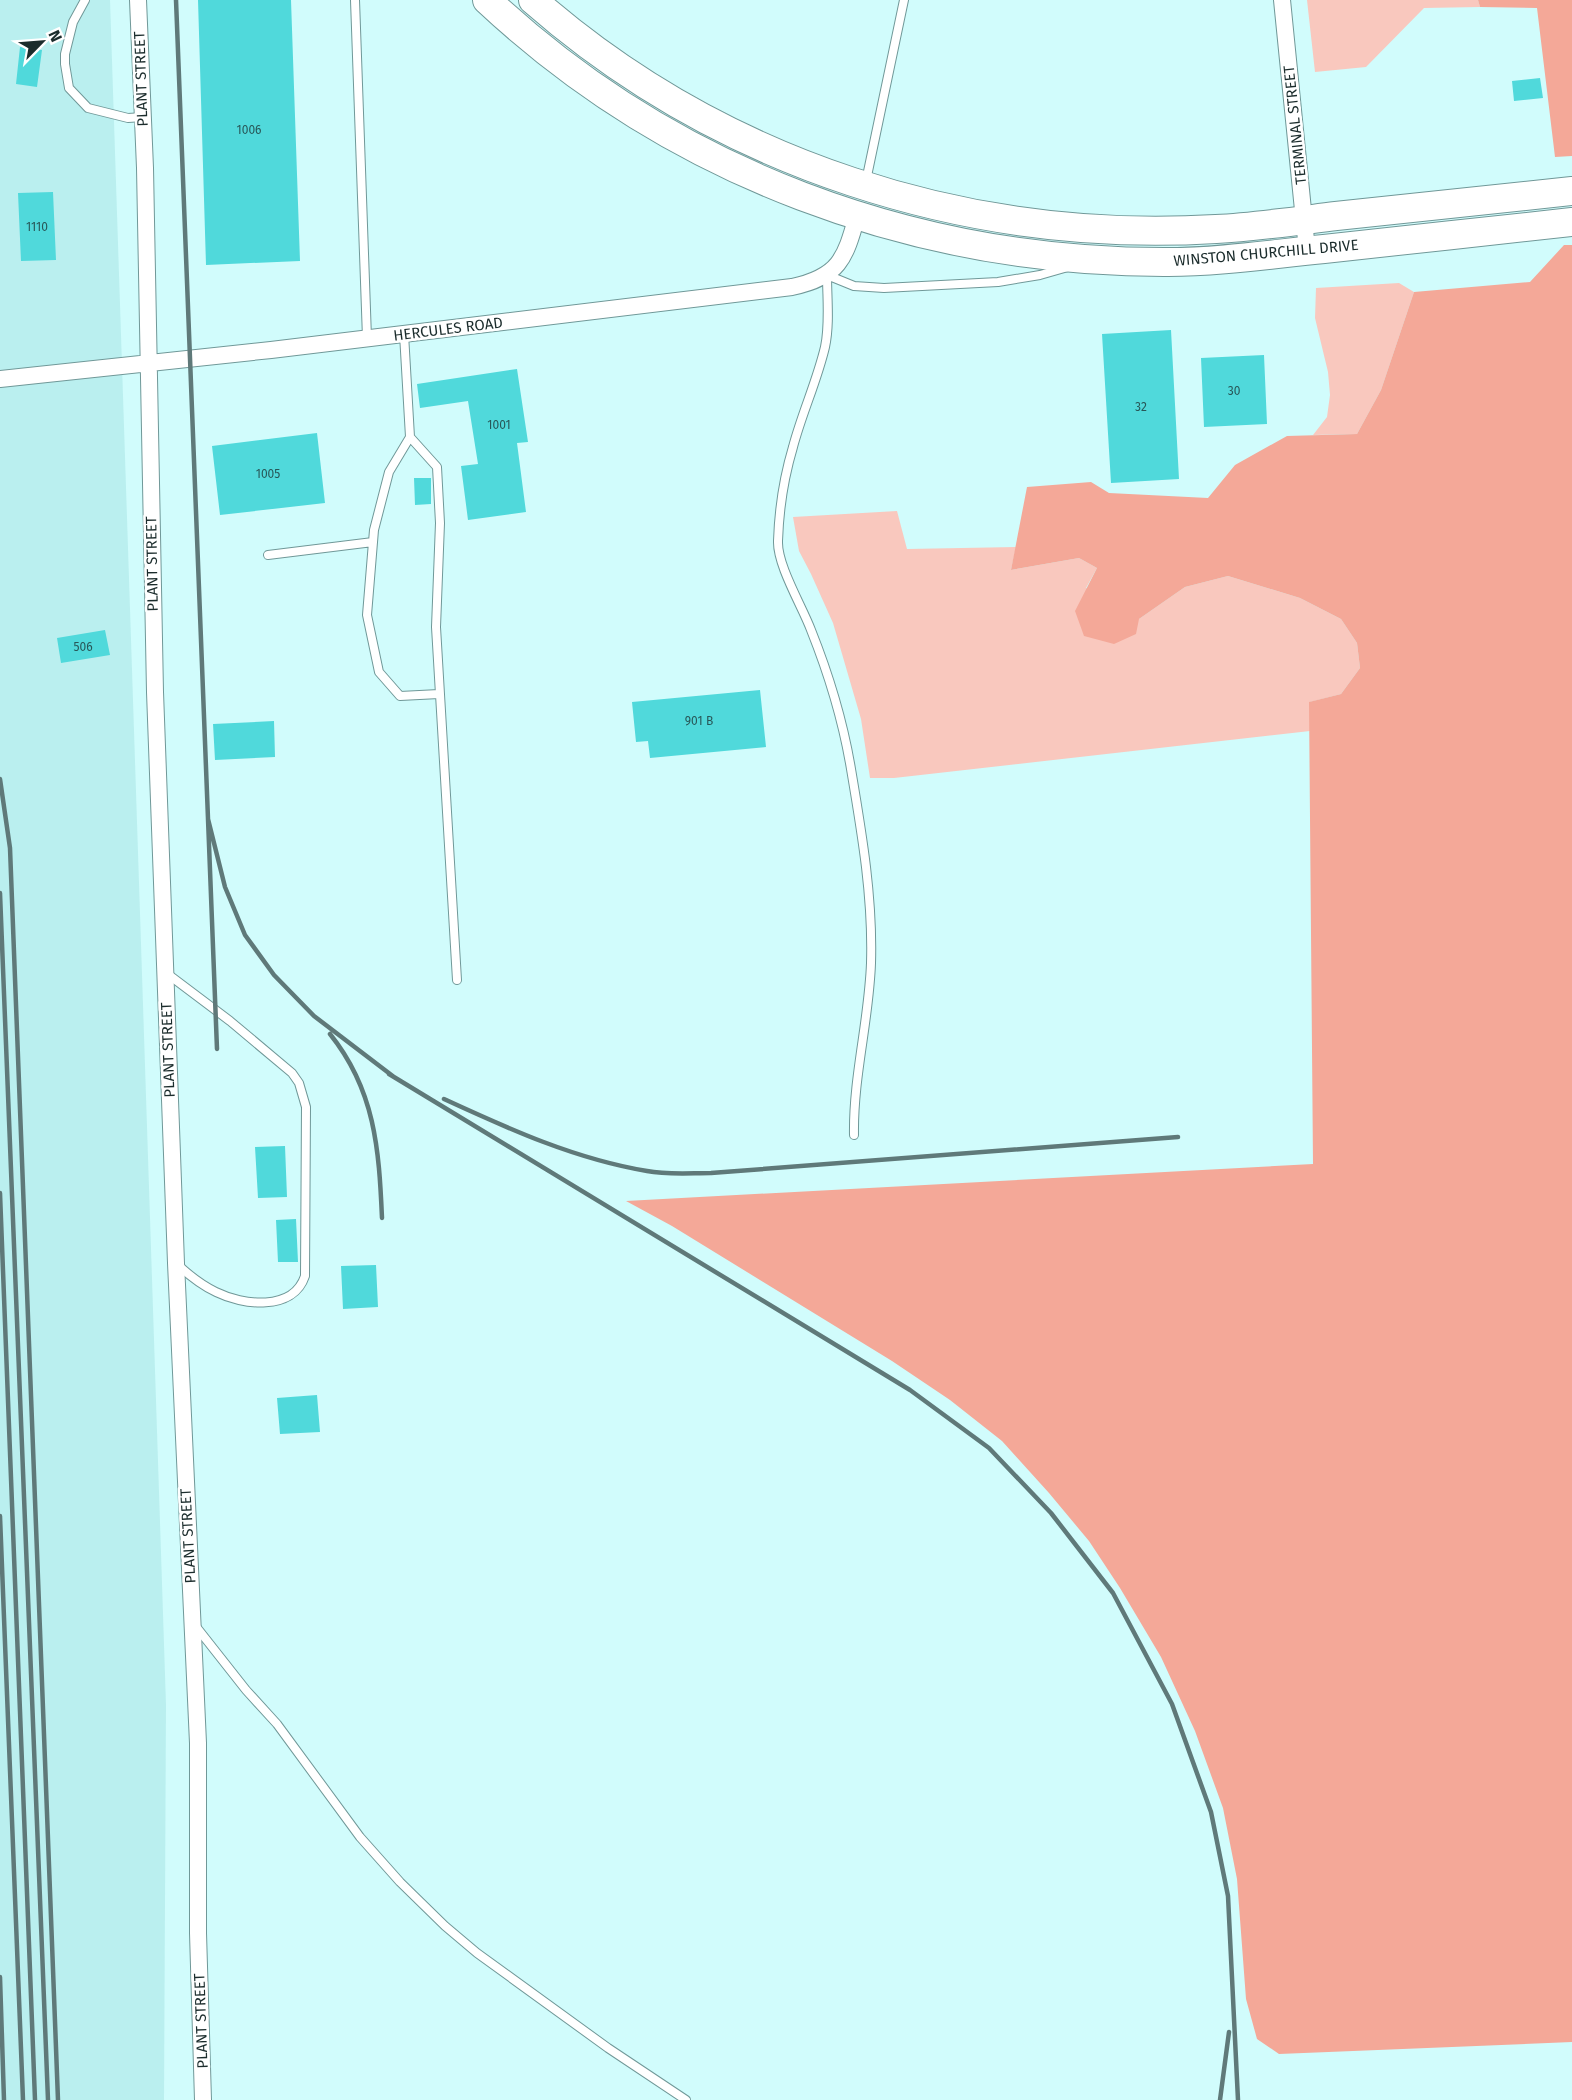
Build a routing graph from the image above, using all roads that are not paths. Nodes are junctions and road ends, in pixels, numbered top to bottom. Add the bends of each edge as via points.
1 (85, 0) edge
2 (138, 0) edge
3 (355, 0) edge
4 (487, 0) edge
5 (533, 0) edge
6 (904, 0) edge
7 (1282, 0) edge
8 (143, 117) junction
9 (1572, 191) edge
10 (861, 201) junction
11 (1304, 220) junction
12 (1572, 222) edge
13 (1307, 250) junction
14 (1093, 260) junction
15 (827, 274) junction
16 (404, 334) junction
17 (368, 338) junction
18 (148, 363) junction
19 (0, 379) edge
20 (410, 437) junction
21 (373, 542) junction
22 (267, 555) dead end
23 (439, 694) junction
24 (165, 972) junction
25 (458, 980) dead end
26 (854, 1135) dead end
27 (176, 1263) junction
28 (192, 1621) junction
29 (203, 2100) edge
30 (686, 2100) edge

1 - 8 lane via 73,21 65,54 69,88 88,108 129,118
2 - 8 street, PLANT STREET
3 - 17 lane
4 - 10 highway, WINSTON CHURCHILL DRIVE via 560,63 675,138 799,196
5 - 10 highway, WINSTON CHURCHILL DRIVE via 609,61 671,101
6 - 10 lane
7 - 11 street, TERMINAL STREET
8 - 18 street, PLANT STREET
9 - 11 highway, WINSTON CHURCHILL DRIVE
10 - 11 highway, WINSTON CHURCHILL DRIVE via 911,200 1015,222 1142,231 1216,229
10 - 14 highway, WINSTON CHURCHILL DRIVE via 914,232 1030,255
10 - 15 street, HERCULES ROAD via 848,249
11 - 13 street, TERMINAL STREET
12 - 13 highway, WINSTON CHURCHILL DRIVE
13 - 14 highway, WINSTON CHURCHILL DRIVE via 1235,259
14 - 15 lane via 998,282 884,288 854,286
15 - 16 street, HERCULES ROAD via 812,283 792,287
15 - 26 lane via 825,345 793,447 777,544 825,665 840,716 866,860 871,964 856,1076
16 - 17 street, HERCULES ROAD
16 - 20 lane
17 - 18 street, HERCULES ROAD
18 - 19 street, HERCULES ROAD
18 - 24 street, PLANT STREET
20 - 21 lane via 389,472
20 - 23 lane via 437,467
21 - 22 lane
21 - 23 lane via 367,615 379,672 400,696
23 - 25 lane
24 - 27 street, PLANT STREET
24 - 27 lane via 292,1073 306,1107 303,1283 282,1300 240,1300 193,1279
27 - 28 street, PLANT STREET
28 - 29 street, PLANT STREET via 198,1743
28 - 30 lane via 277,1724 360,1837 438,1919 486,1959

